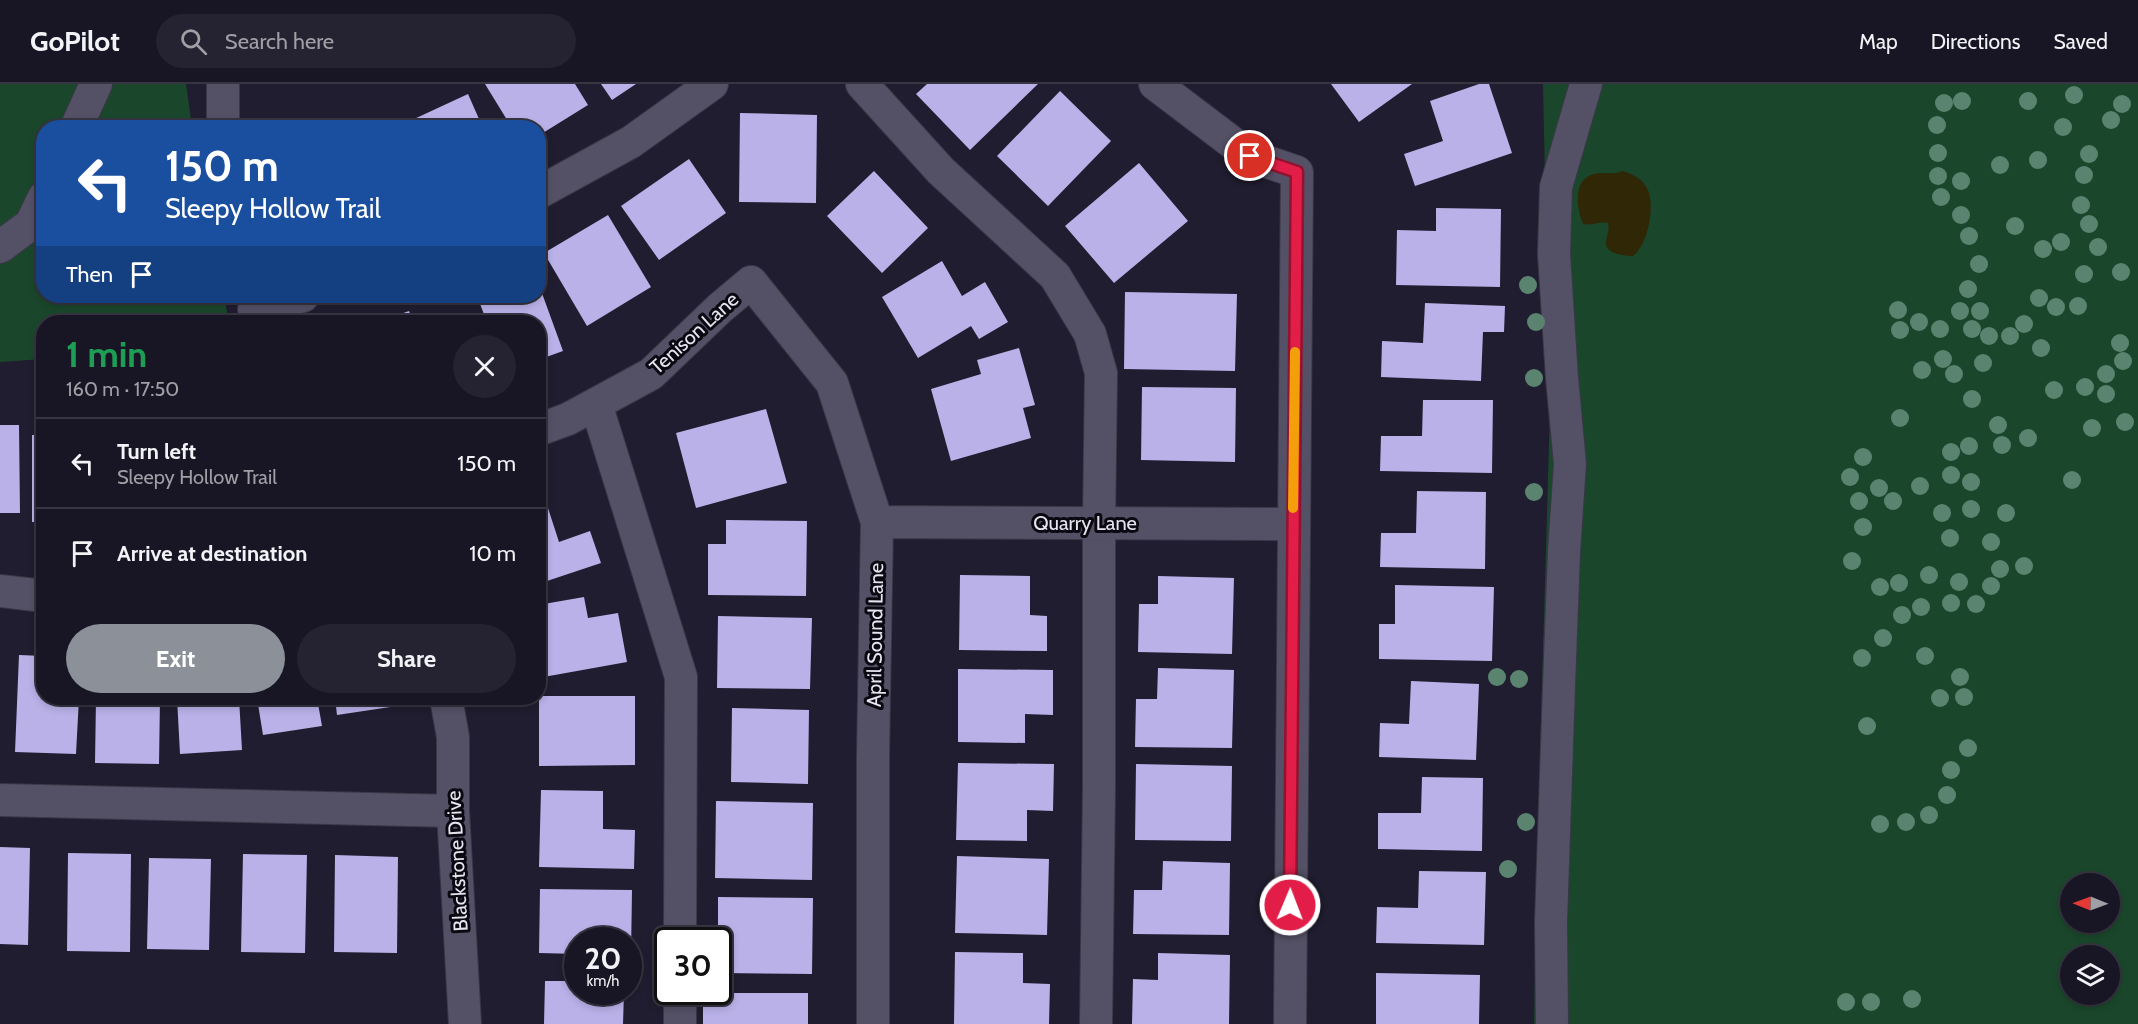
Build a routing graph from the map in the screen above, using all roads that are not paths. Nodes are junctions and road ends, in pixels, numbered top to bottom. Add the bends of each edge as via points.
1 (96, 84) edge
2 (223, 84) edge
3 (712, 84) edge
4 (862, 84) edge
5 (1155, 84) edge
6 (1586, 84) edge
7 (80, 120) edge
8 (223, 120) edge
9 (546, 189) edge
10 (36, 214) edge
11 (0, 248) edge
12 (751, 282) joint
13 (277, 303) edge
14 (255, 309) edge
15 (596, 404) junction
16 (546, 427) edge
17 (877, 522) junction
18 (1099, 524) junction
19 (1293, 524) junction
20 (0, 591) edge
21 (36, 595) edge
22 (447, 705) edge
23 (0, 800) edge
24 (453, 811) junction
25 (680, 927) edge
26 (680, 1005) edge
27 (465, 1024) edge
28 (680, 1024) edge
29 (873, 1024) edge
30 (1096, 1024) edge
31 (1290, 1024) edge
32 (1552, 1024) edge

1 - 7 street
2 - 8 street
3 - 9 street via 631,142
4 - 18 street via 940,171 1055,276 1090,334 1101,374
5 - 19 street via 1250,156 1297,172
6 - 32 street via 1556,187 1554,254 1570,464 1551,922
10 - 11 street via 31,224
12 - 15 street, Tenison Lane via 651,374
12 - 17 street, April Sound Lane via 832,382
13 - 14 street
15 - 16 street, Tenison Lane
15 - 25 street via 681,677
17 - 18 street, Quarry Lane
17 - 29 street, April Sound Lane
18 - 19 street, Quarry Lane
18 - 30 street
19 - 31 street
20 - 21 street
22 - 24 street, Blackstone Drive via 453,737
23 - 24 street
24 - 27 street, Blackstone Drive
26 - 28 street

